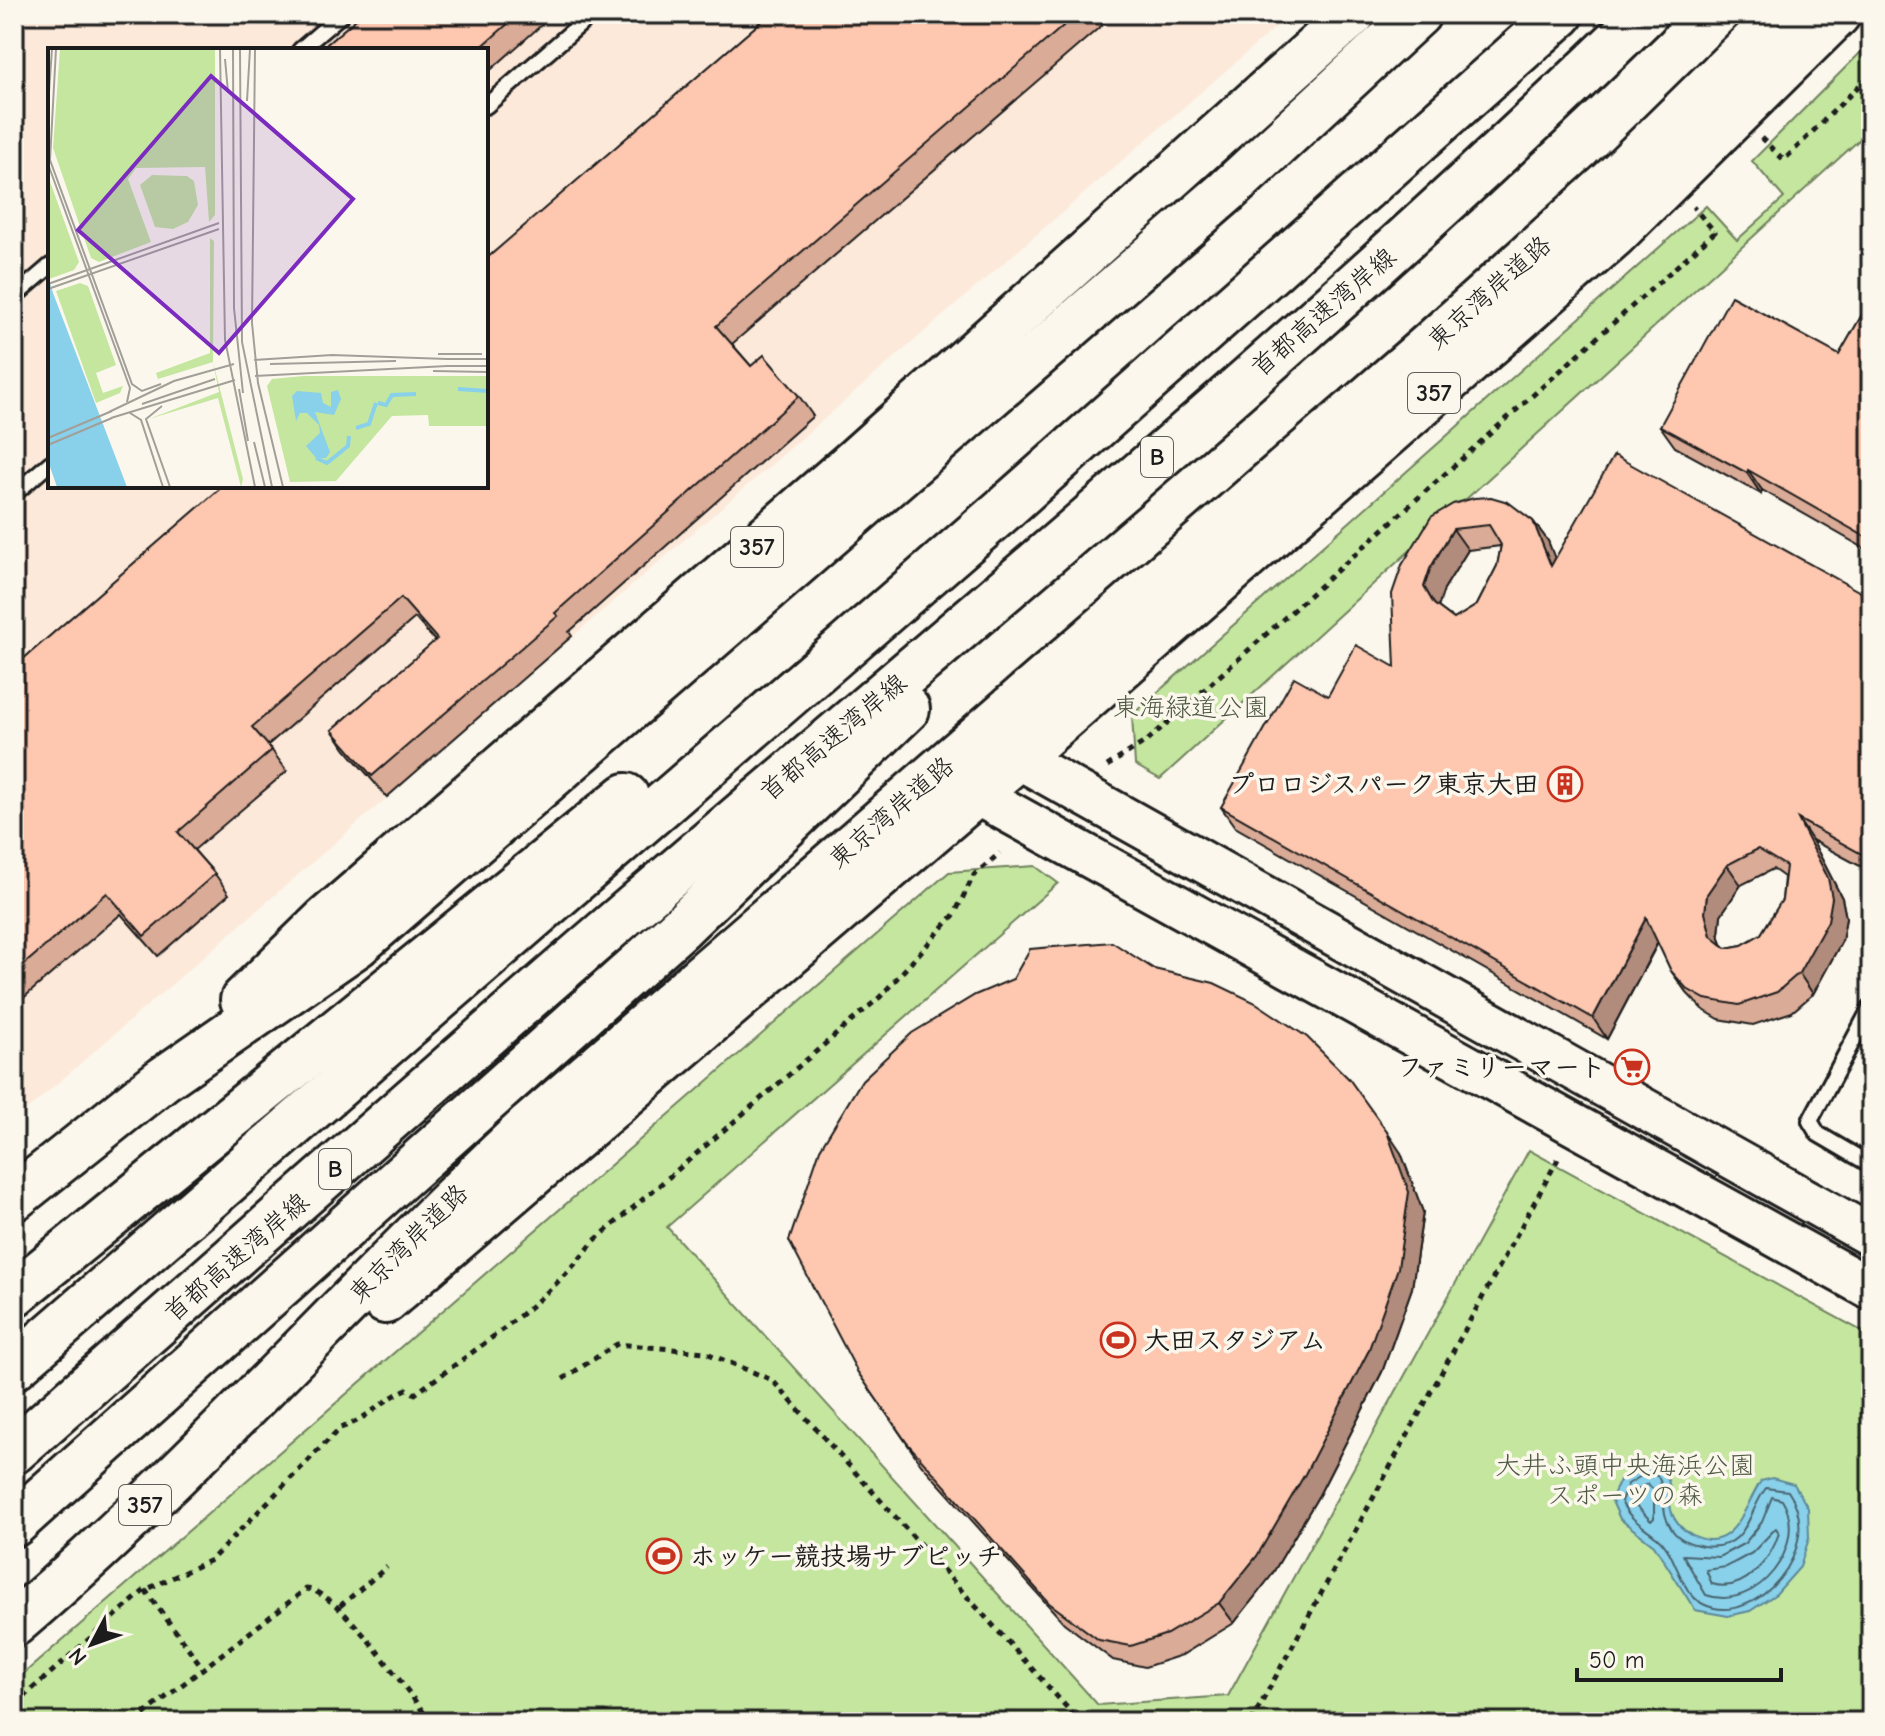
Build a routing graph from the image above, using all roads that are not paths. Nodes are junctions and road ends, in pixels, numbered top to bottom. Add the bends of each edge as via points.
1 (342, 14) edge
2 (592, 14) edge
3 (1353, 14) edge
4 (1418, 14) edge
5 (1536, 14) edge
6 (1561, 14) edge
7 (1645, 14) edge
8 (1670, 14) edge
9 (1782, 14) edge
10 (1838, 14) edge
11 (302, 48) edge
12 (488, 104) edge
13 (1442, 122) junction
14 (1485, 169) junction
15 (48, 268) edge
16 (14, 297) edge
17 (48, 465) edge
18 (14, 494) edge
19 (1030, 569) junction
20 (1018, 758) junction
21 (976, 794) junction
22 (607, 831) junction
23 (1871, 1007) edge
24 (162, 1080) junction
25 (1871, 1165) edge
26 (14, 1198) edge
27 (1871, 1236) edge
28 (1871, 1289) edge
29 (14, 1294) edge
30 (14, 1367) edge
31 (272, 1380) junction
32 (14, 1451) edge
33 (14, 1524) edge
34 (14, 1624) edge

1 - 11 lane
2 - 12 lane
3 - 24 highway, 357 via 852,463 325,920
4 - 24 highway, 357 via 1228,190 357,945
5 - 13 highway, B
6 - 13 highway, B
7 - 14 highway, 首都高速湾岸線 / B
8 - 14 highway, B
9 - 31 highway, 東京湾岸道路 / 357 via 1611,182 1427,347 530,1125 445,1203
10 - 20 highway, 357 via 1613,236
13 - 22 highway, B via 1004,509
14 - 19 highway, 首都高速湾岸線 / B
15 - 16 lane
17 - 18 lane
19 - 32 highway, 首都高速湾岸線 / B via 657,887
19 - 33 highway via 989,630 682,926
20 - 21 highway, 357
20 - 27 street
21 - 28 street
21 - 31 highway, 357 via 389,1298
22 - 29 highway
22 - 30 highway, B
23 - 25 lane via 1810,1121 1818,1134
24 - 26 highway, 357
31 - 34 highway, 東京湾岸道路 / 357 via 70,1577

